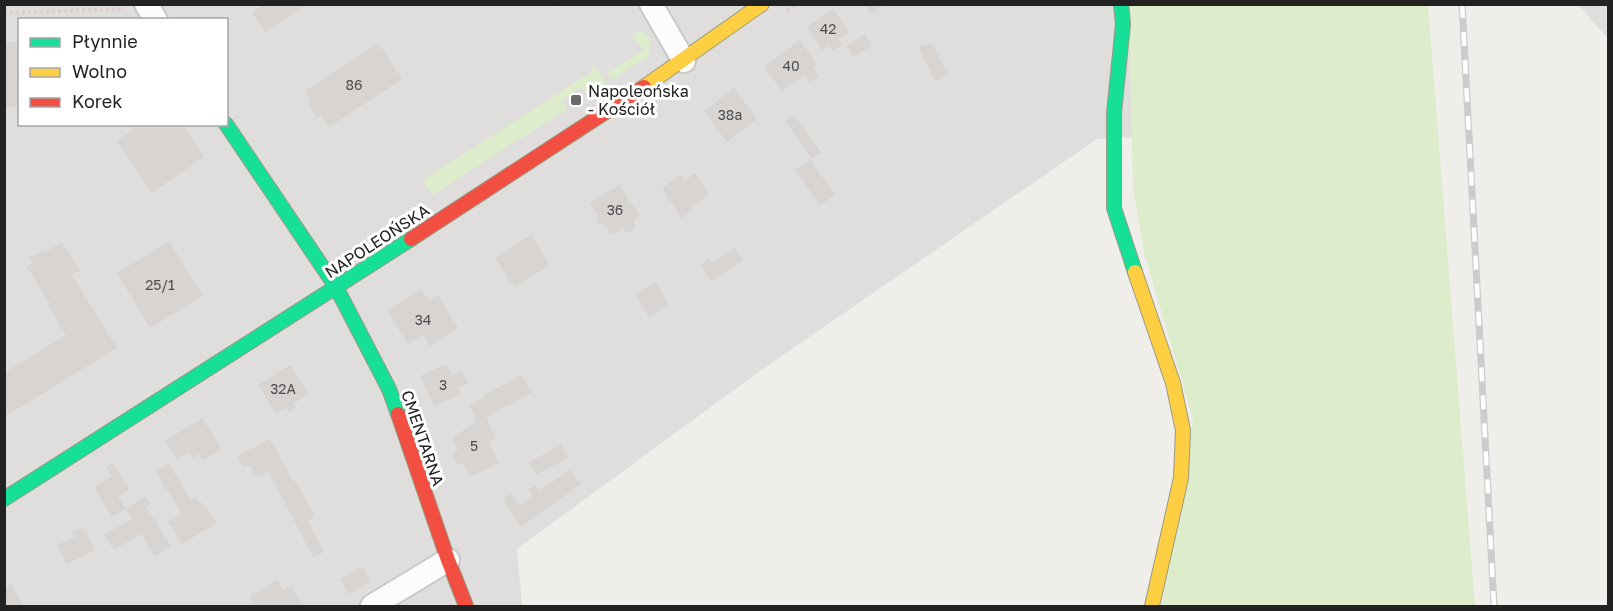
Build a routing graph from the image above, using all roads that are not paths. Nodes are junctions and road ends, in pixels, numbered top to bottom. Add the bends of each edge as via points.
1 (651, 4) edge
2 (762, 4) edge
3 (1121, 4) edge
4 (137, 7) edge
5 (153, 18) edge
6 (684, 61) junction
7 (227, 126) edge
8 (336, 287) junction
9 (4, 499) edge
10 (448, 560) junction
11 (372, 606) edge
12 (466, 606) edge
13 (1152, 606) edge

1 - 6 street
2 - 6 street, NAPOLEOŃSKA
3 - 13 street via 1123,24 1114,113 1114,208 1173,382 1183,430 1181,478
4 - 5 street
6 - 8 street, NAPOLEOŃSKA
7 - 8 street, CMENTARNA
8 - 9 street, NAPOLEOŃSKA
8 - 10 street, CMENTARNA via 389,389
10 - 11 street
10 - 12 street, CMENTARNA

